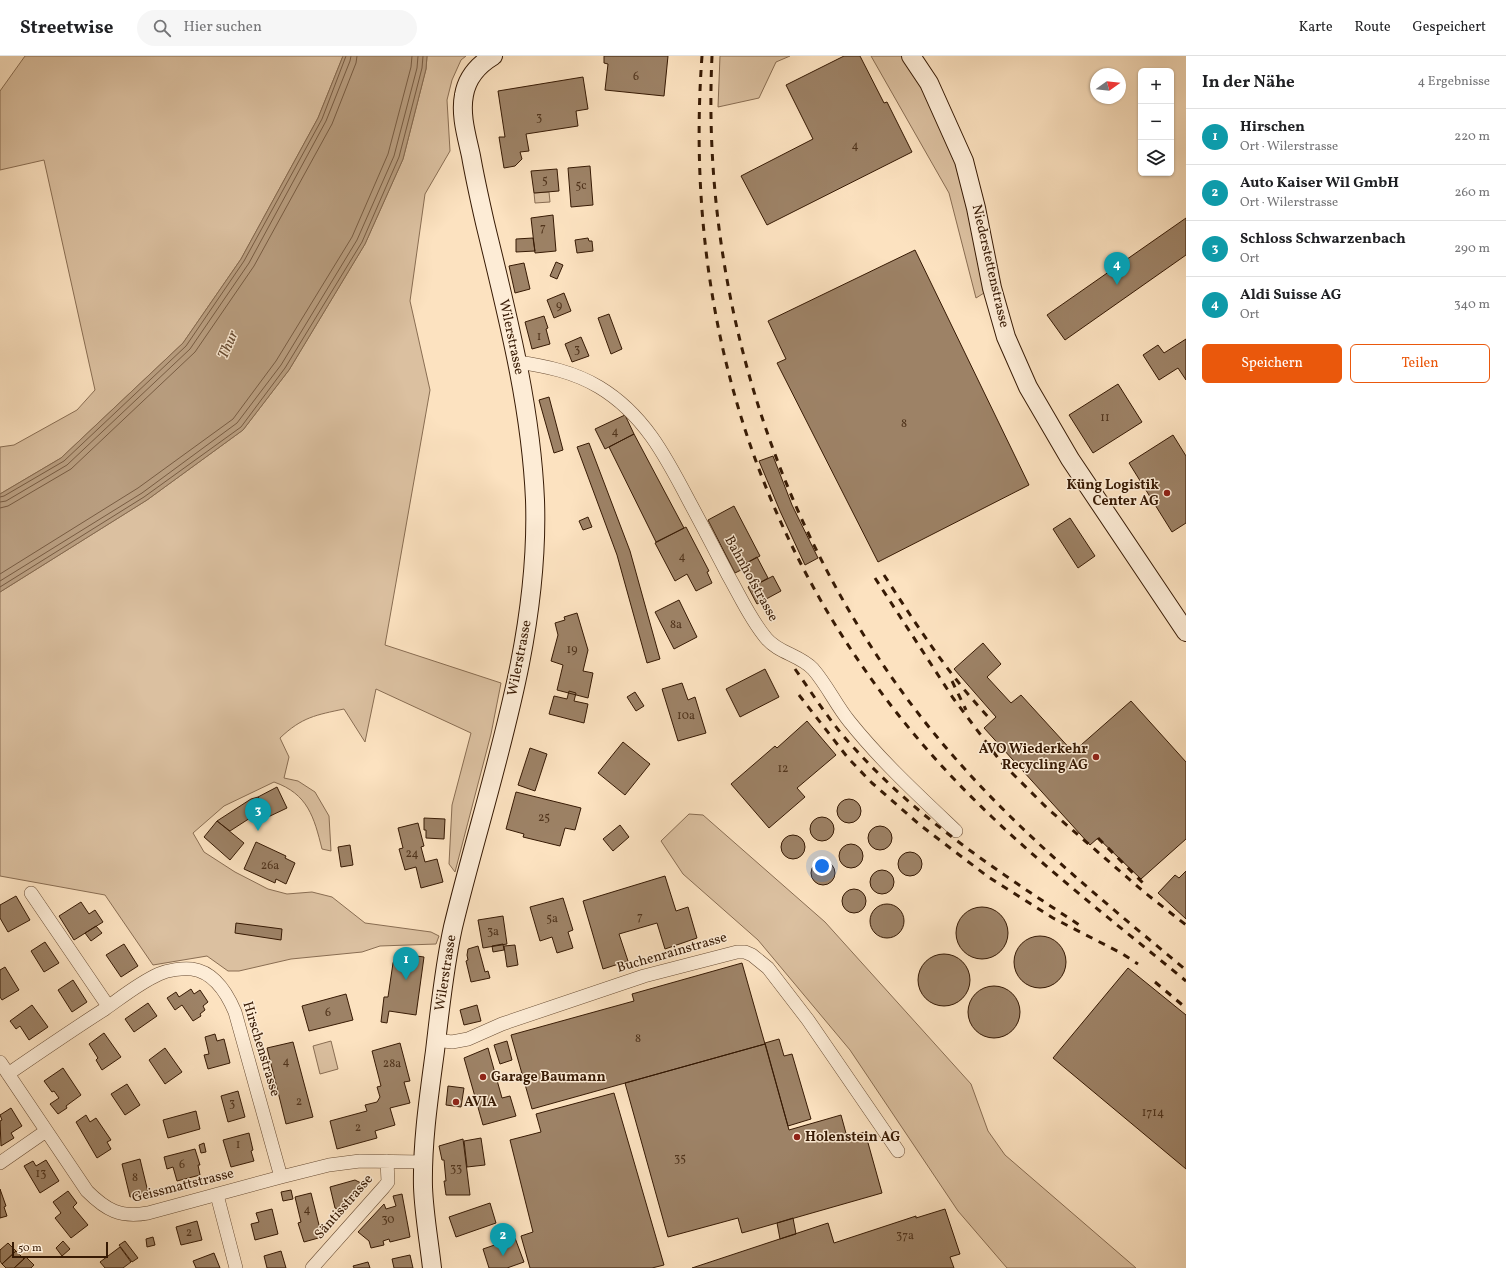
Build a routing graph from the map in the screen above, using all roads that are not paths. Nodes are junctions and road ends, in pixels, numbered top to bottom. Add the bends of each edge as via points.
1 (493, 56) edge
2 (911, 56) edge
3 (517, 362) junction
4 (1186, 632) edge
5 (956, 831) dead end
6 (31, 893) dead end
7 (108, 1006) junction
8 (436, 1040) junction
9 (0, 1062) edge
10 (8, 1074) junction
11 (46, 1130) junction
12 (898, 1151) dead end
13 (387, 1161) junction
14 (423, 1162) junction
15 (0, 1163) edge
16 (281, 1177) junction
17 (218, 1195) junction
18 (236, 1268) edge
19 (312, 1268) edge
20 (432, 1268) edge

1 - 3 main road, Wilerstrasse via 478,66 468,82 464,93 464,118
2 - 4 main road, Niederstettenstrasse via 929,83 964,161 992,288 1006,337 1028,387 1070,459
3 - 5 street, Bahnhofstrasse via 542,365 572,374 600,387 651,434 766,639 812,668 849,721 896,775
3 - 8 main road, Wilerstrasse via 527,414 535,501 530,602 509,714 453,929
6 - 7 street
7 - 10 street, Hirschenstrasse
7 - 16 street, Hirschenstrasse via 145,981 160,973 174,970 192,969 208,975 219,984 236,1016
8 - 12 street, Buchenrainstrasse via 452,1042 468,1039 502,1024 644,976 745,952 768,968 808,1020
8 - 14 main road, Wilerstrasse
9 - 10 street, Geissmattstrasse
10 - 11 street, Geissmattstrasse
11 - 15 street
11 - 17 street, Geissmattstrasse via 87,1191 116,1213 136,1216
13 - 14 street, Geissmattstrasse
13 - 16 street, Geissmattstrasse via 330,1165
13 - 19 street, Säntisstrasse via 388,1182
14 - 20 main road, Wilerstrasse via 423,1188
16 - 17 street, Geissmattstrasse
17 - 18 street

